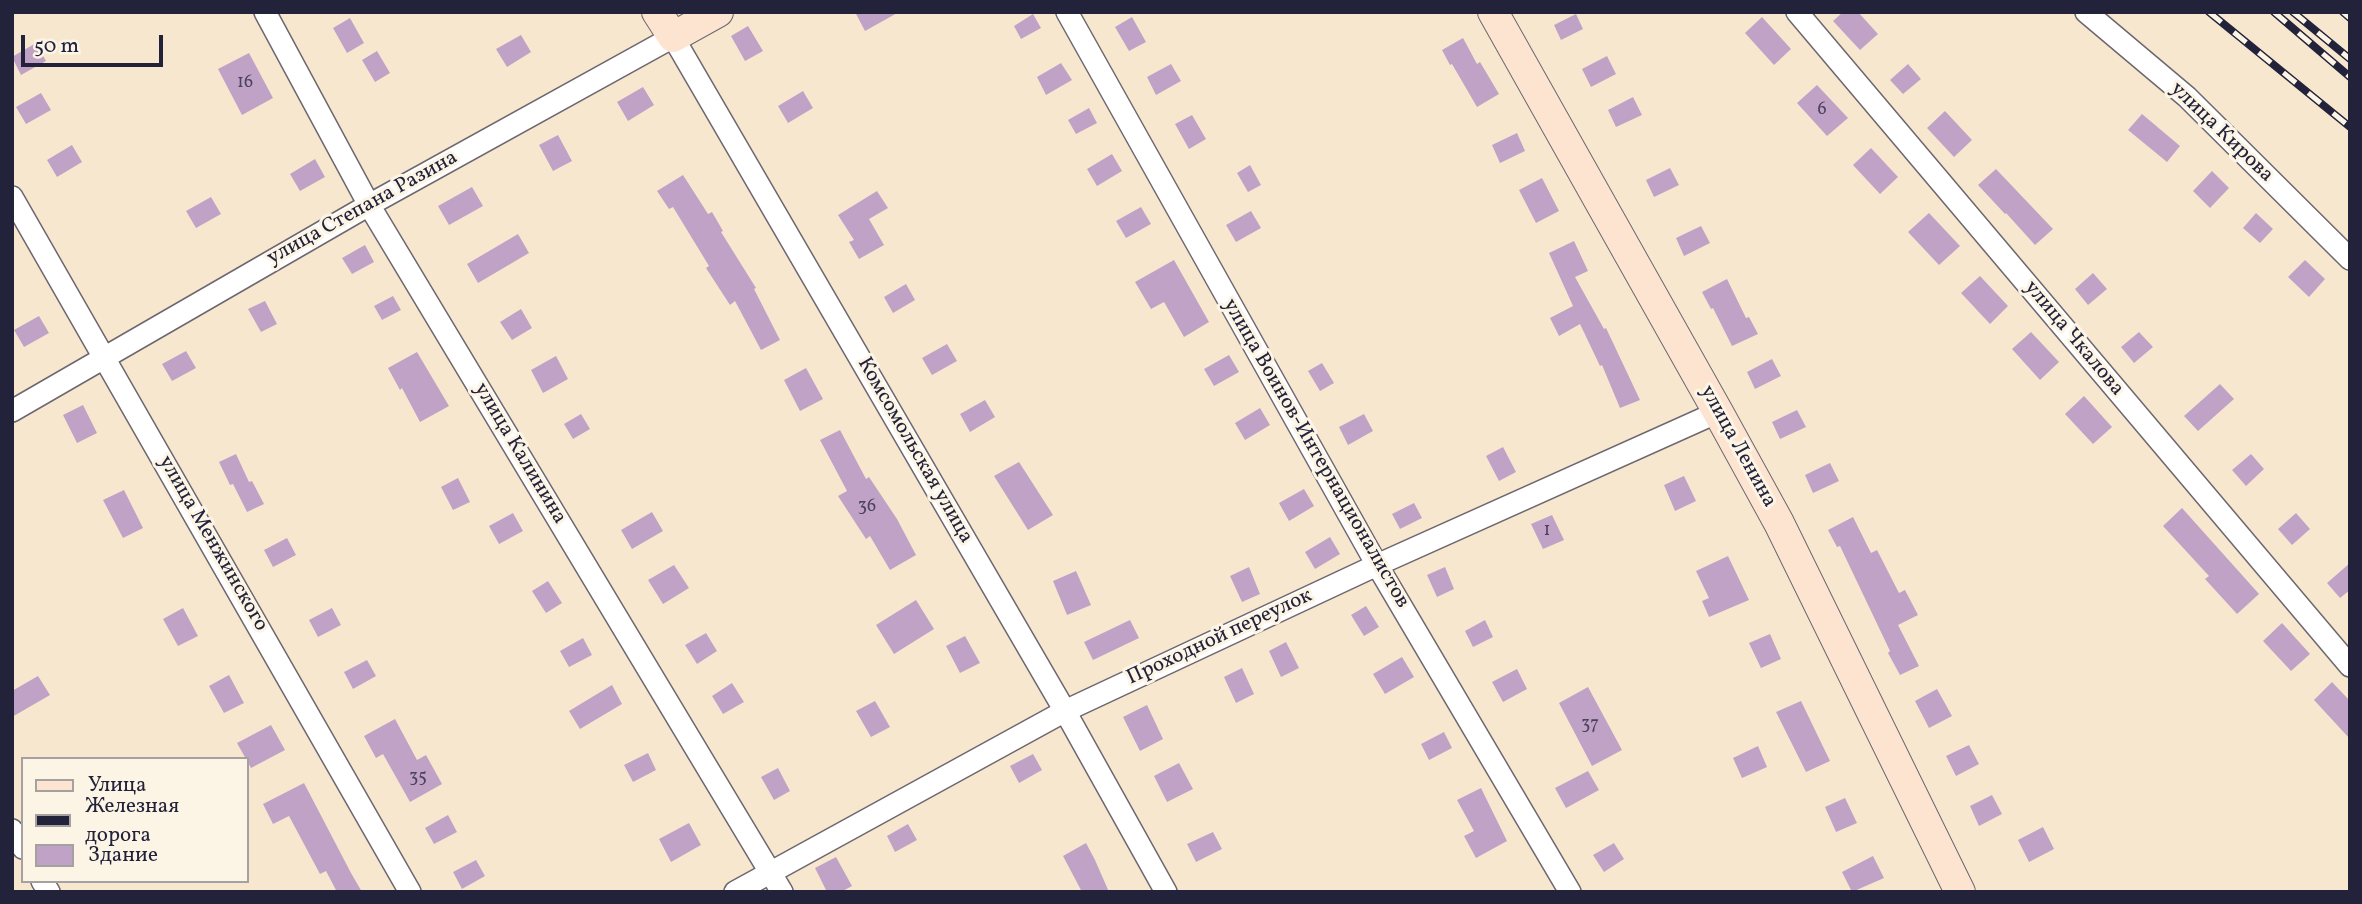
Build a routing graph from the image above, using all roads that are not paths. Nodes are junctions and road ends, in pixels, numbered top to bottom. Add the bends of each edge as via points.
1 (265, 12) edge
2 (718, 12) edge
3 (1067, 12) edge
4 (1493, 12) edge
5 (1797, 12) edge
6 (2087, 12) edge
7 (665, 25) edge
8 (12, 197) edge
9 (369, 205) junction
10 (2350, 259) edge
11 (104, 357) junction
12 (12, 411) edge
13 (1718, 412) junction
14 (1377, 565) junction
15 (2350, 666) edge
16 (1065, 711) junction
17 (771, 872) junction
18 (410, 892) edge
19 (735, 892) edge
20 (782, 892) edge
21 (1166, 892) edge
22 (1570, 892) edge
23 (1960, 892) edge

1 - 9 street, улица Калинина
2 - 7 main road, улица Степана Разина
3 - 14 street, улица Воинов-Интернационалистов
4 - 13 main road, улица Ленина
5 - 15 street, улица Чкалова
6 - 10 street, улица Кирова via 2187,97
7 - 9 street, улица Степана Разина
7 - 16 street, Комсомольская улица
8 - 11 street, улица Менжинского
9 - 11 street, улица Степана Разина
9 - 17 street, улица Калинина
11 - 12 street, улица Степана Разина
11 - 18 street, улица Менжинского
13 - 14 street, Проходной переулок
13 - 23 main road, улица Ленина via 1779,523
14 - 16 street, Проходной переулок
14 - 22 street, улица Воинов-Интернационалистов
16 - 17 street, Проходной переулок
16 - 21 street, Комсомольская улица
17 - 19 street, Проходной переулок
17 - 20 street, улица Калинина

